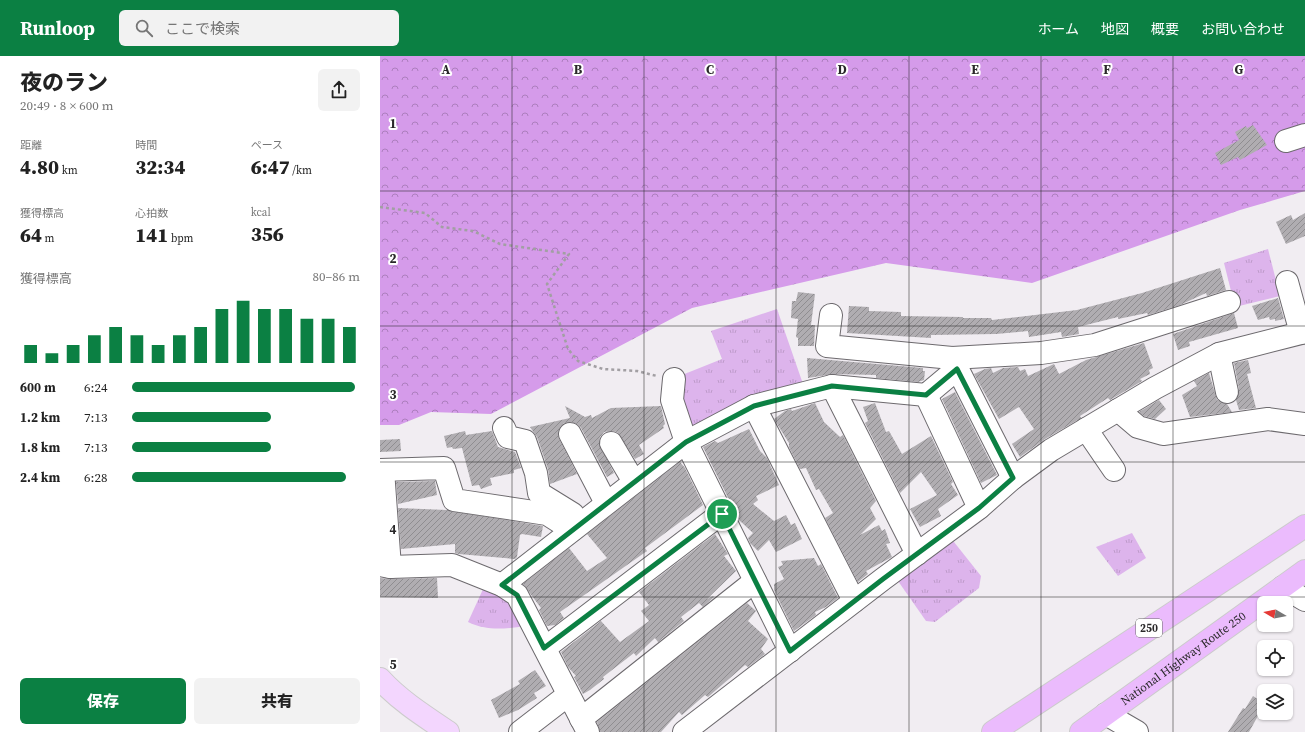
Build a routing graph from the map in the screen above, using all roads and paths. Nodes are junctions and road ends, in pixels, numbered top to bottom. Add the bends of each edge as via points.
1 (380, 207) edge
2 (1286, 282) dead end
3 (1229, 302) dead end
4 (831, 315) dead end
5 (1303, 333) edge
6 (1219, 354) junction
7 (954, 363) junction
8 (832, 386) junction
9 (673, 390) joint
10 (1227, 392) dead end
11 (926, 395) junction
12 (754, 406) junction
13 (1118, 410) junction
14 (1305, 424) edge
15 (504, 428) dead end
16 (1086, 429) junction
17 (570, 434) dead end
18 (686, 442) junction
19 (611, 444) dead end
20 (382, 470) edge
21 (1114, 470) dead end
22 (1013, 478) junction
23 (634, 482) junction
24 (606, 504) junction
25 (979, 508) junction
26 (722, 514) junction
27 (578, 525) junction
28 (1305, 526) edge
29 (917, 554) junction
30 (385, 566) edge
31 (1305, 571) edge
32 (755, 581) junction
33 (502, 585) junction
34 (1283, 587) junction
35 (1305, 600) edge
36 (854, 601) junction
37 (544, 648) junction
38 (790, 651) junction
39 (380, 679) edge
40 (568, 695) junction
41 (1106, 714) junction
42 (584, 725) edge
43 (448, 732) edge
44 (520, 732) edge
45 (684, 732) edge
46 (993, 732) edge
47 (1081, 732) edge
48 (1137, 732) edge

1 - 9 path via 425,213 442,227 473,231 500,244 569,254 547,284 568,349 578,360 603,369 656,374
2 - 5 street
3 - 7 street via 1095,344
4 - 7 street via 827,346
5 - 6 street
6 - 10 street
6 - 13 street
7 - 11 street
7 - 22 street
8 - 11 street
8 - 12 street
8 - 29 street
9 - 18 street
11 - 25 street
12 - 18 street
12 - 36 street
13 - 14 street via 1138,427 1163,434 1268,419
13 - 16 street
15 - 27 street via 508,437 525,441 536,473 539,493
16 - 21 street
16 - 22 street via 1051,450
17 - 24 street
18 - 23 street
18 - 26 street
19 - 23 street
20 - 27 street via 444,468 454,500 547,514
20 - 30 street
22 - 25 street
23 - 24 street
24 - 27 street
25 - 29 street
26 - 32 street
26 - 37 street
27 - 33 street
28 - 46 highway, 250
29 - 36 street
30 - 33 street via 452,565
31 - 34 highway, National Highway Route 250
32 - 38 street
32 - 42 street
33 - 37 street via 517,595
34 - 35 street
34 - 41 highway, National Highway Route 250
36 - 38 street
37 - 40 street
38 - 45 street
39 - 43 main road via 420,714
40 - 42 street
40 - 44 street
41 - 47 highway, National Highway Route 250
41 - 48 street

